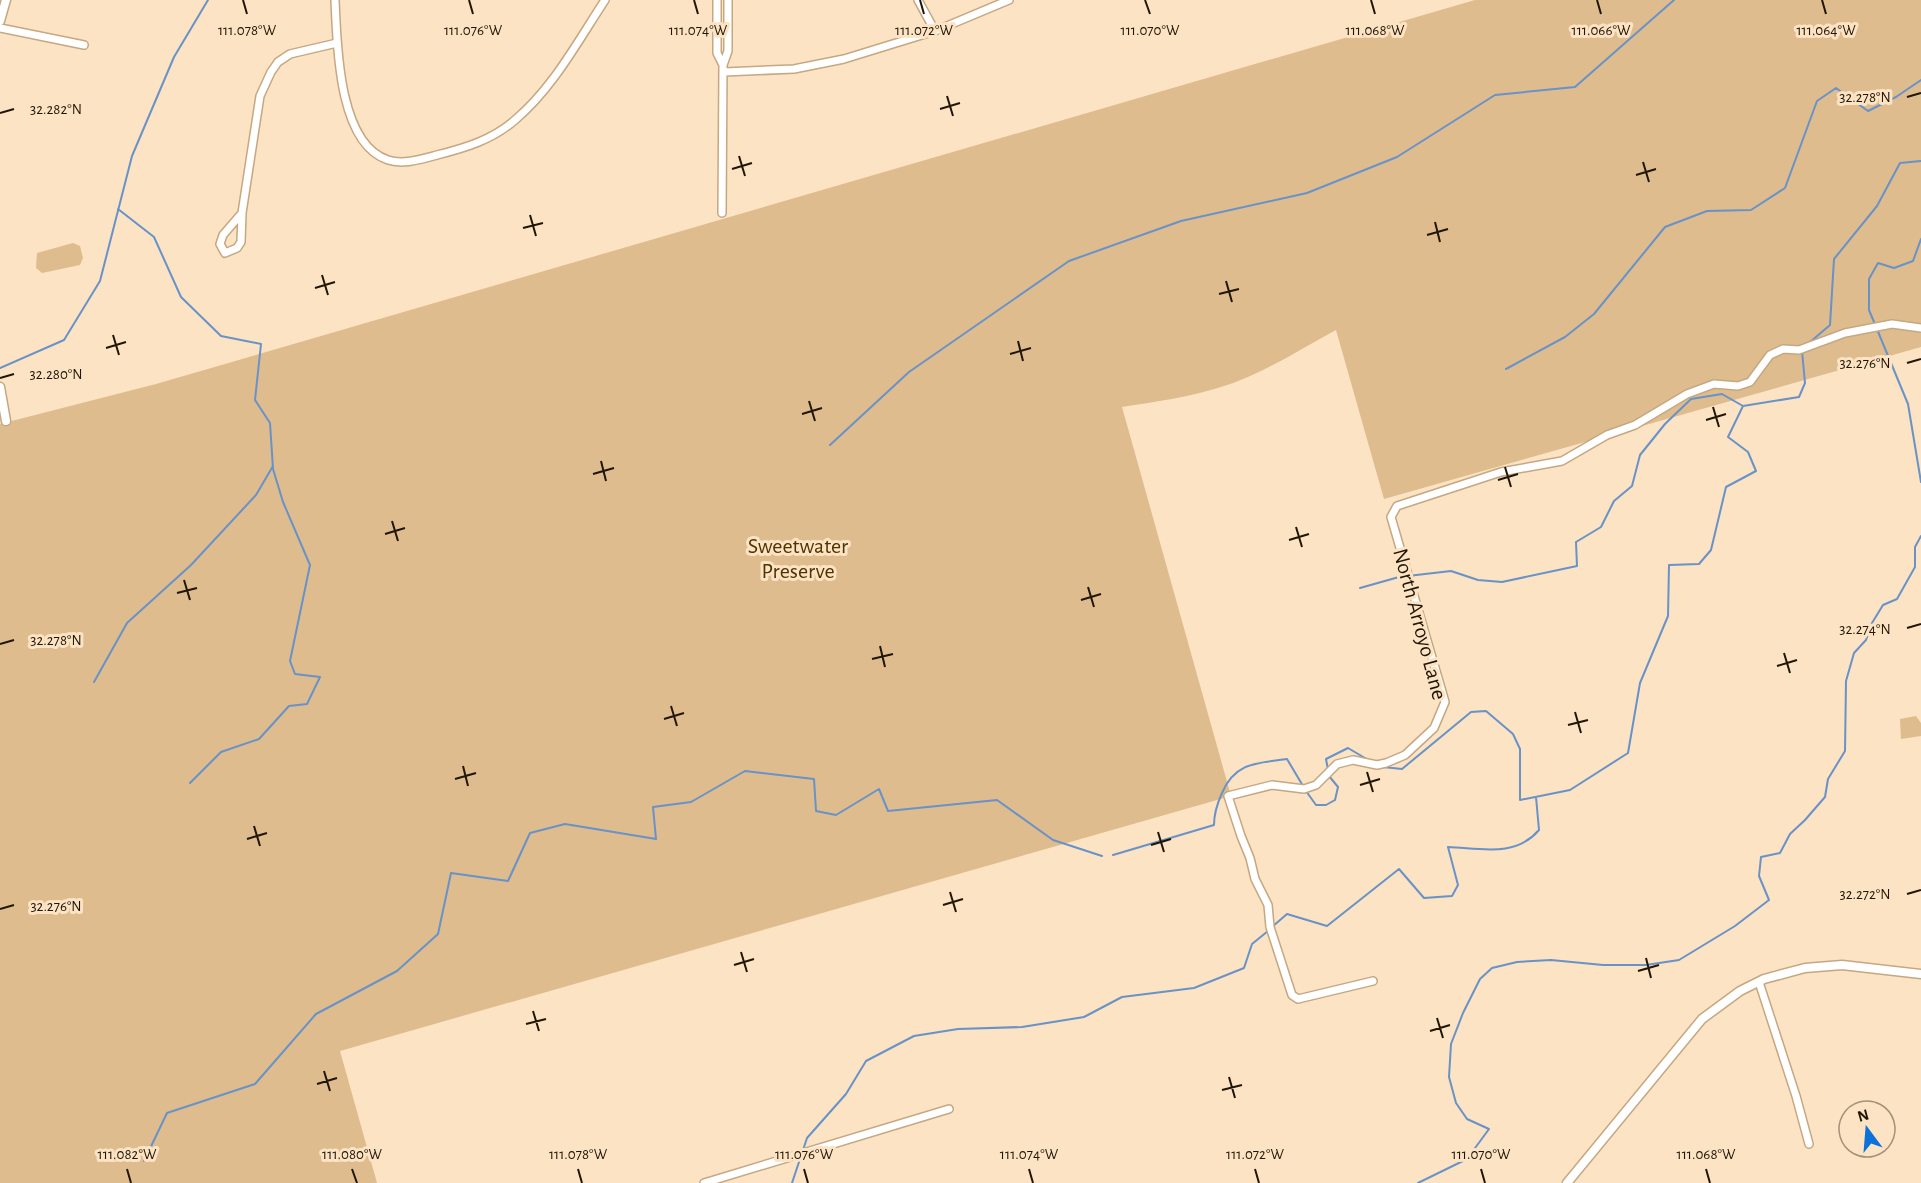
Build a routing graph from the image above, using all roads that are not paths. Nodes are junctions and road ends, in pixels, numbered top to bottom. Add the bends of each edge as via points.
1 (6, 0) edge
2 (335, 0) edge
3 (605, 0) edge
4 (717, 0) edge
5 (728, 0) edge
6 (918, 0) edge
7 (1009, 0) edge
8 (0, 21) edge
9 (0, 28) edge
10 (935, 31) junction
11 (337, 43) junction
12 (84, 45) dead end
13 (723, 68) junction
14 (242, 213) junction
15 (722, 213) dead end
16 (1921, 328) edge
17 (0, 387) edge
18 (6, 421) dead end
19 (1921, 974) edge
20 (1373, 981) dead end
21 (1759, 982) junction
22 (949, 1109) dead end
23 (1809, 1144) dead end
24 (704, 1183) edge
25 (1567, 1183) edge

1 - 8 street
2 - 11 street
3 - 11 street via 537,99 515,120 472,146 415,161 390,161 370,151 359,138 348,113
4 - 13 street via 717,53
5 - 13 street via 728,51
6 - 10 street
7 - 10 street
9 - 12 street
10 - 13 street via 844,59 794,69
11 - 14 street via 290,54 271,72 260,96
13 - 15 street
14 - 14 street via 223,235 220,244 225,253 241,242
16 - 20 street, North Arroyo Lane via 1892,324 1845,333 1799,350 1783,350 1770,355 1750,382 1738,386 1714,384 1687,394 1635,425 1606,435 1562,460 1501,472 1397,506 1391,517 1445,702 1434,728 1405,755 1386,763 1353,760 1337,764 1316,785 1305,789 1272,785 1228,796 1255,879 1268,905 1270,927 1292,995 1298,999
17 - 18 street
19 - 21 street via 1842,965 1805,968
21 - 23 street
21 - 25 street via 1740,990 1702,1019
22 - 24 street

